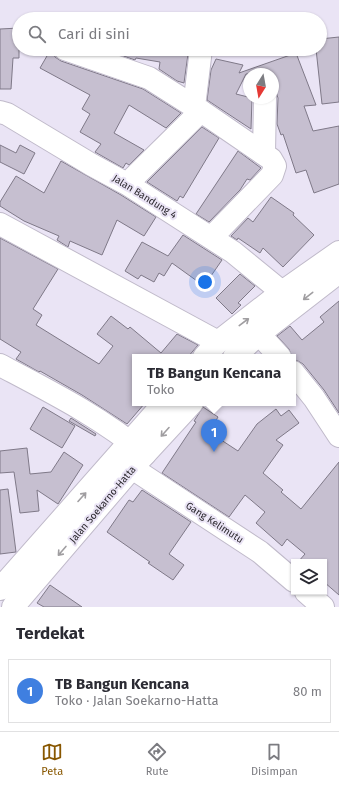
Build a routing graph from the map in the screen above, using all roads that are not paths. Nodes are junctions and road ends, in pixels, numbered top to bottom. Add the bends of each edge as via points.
1 (85, 56) edge
2 (201, 56) edge
3 (264, 104) edge
4 (198, 109) junction
5 (2, 118) edge
6 (264, 153) junction
7 (127, 184) junction
8 (0, 224) edge
9 (212, 238) junction
10 (339, 252) edge
11 (339, 272) edge
12 (282, 292) junction
13 (260, 334) junction
14 (211, 349) edge
15 (237, 354) edge
16 (277, 354) edge
17 (0, 365) edge
18 (296, 376) edge
19 (162, 406) edge
20 (189, 406) edge
21 (339, 436) edge
22 (136, 455) junction
23 (291, 578) edge
24 (0, 589) edge
25 (309, 595) edge
26 (13, 607) edge
27 (323, 607) edge

1 - 4 street via 149,78
2 - 4 street
3 - 6 street
4 - 6 street
4 - 7 street
5 - 7 street, Jalan Bandung 4
6 - 9 street via 274,163 272,175
7 - 9 street, Jalan Bandung 4
8 - 14 street
9 - 12 street, Jalan Bandung 4 via 234,252
10 - 12 street
11 -> 13 street
14 -> 12 street
13 - 15 street
13 - 16 street
17 - 22 street, Gang Kelimutu via 79,406
18 - 21 street via 311,393
19 - 22 street, Jalan Soekarno-Hatta
20 -> 22 street, Jalan Soekarno-Hatta
22 - 23 street, Gang Kelimutu
24 -> 22 street, Jalan Soekarno-Hatta
22 -> 26 street, Jalan Soekarno-Hatta
25 - 27 street

